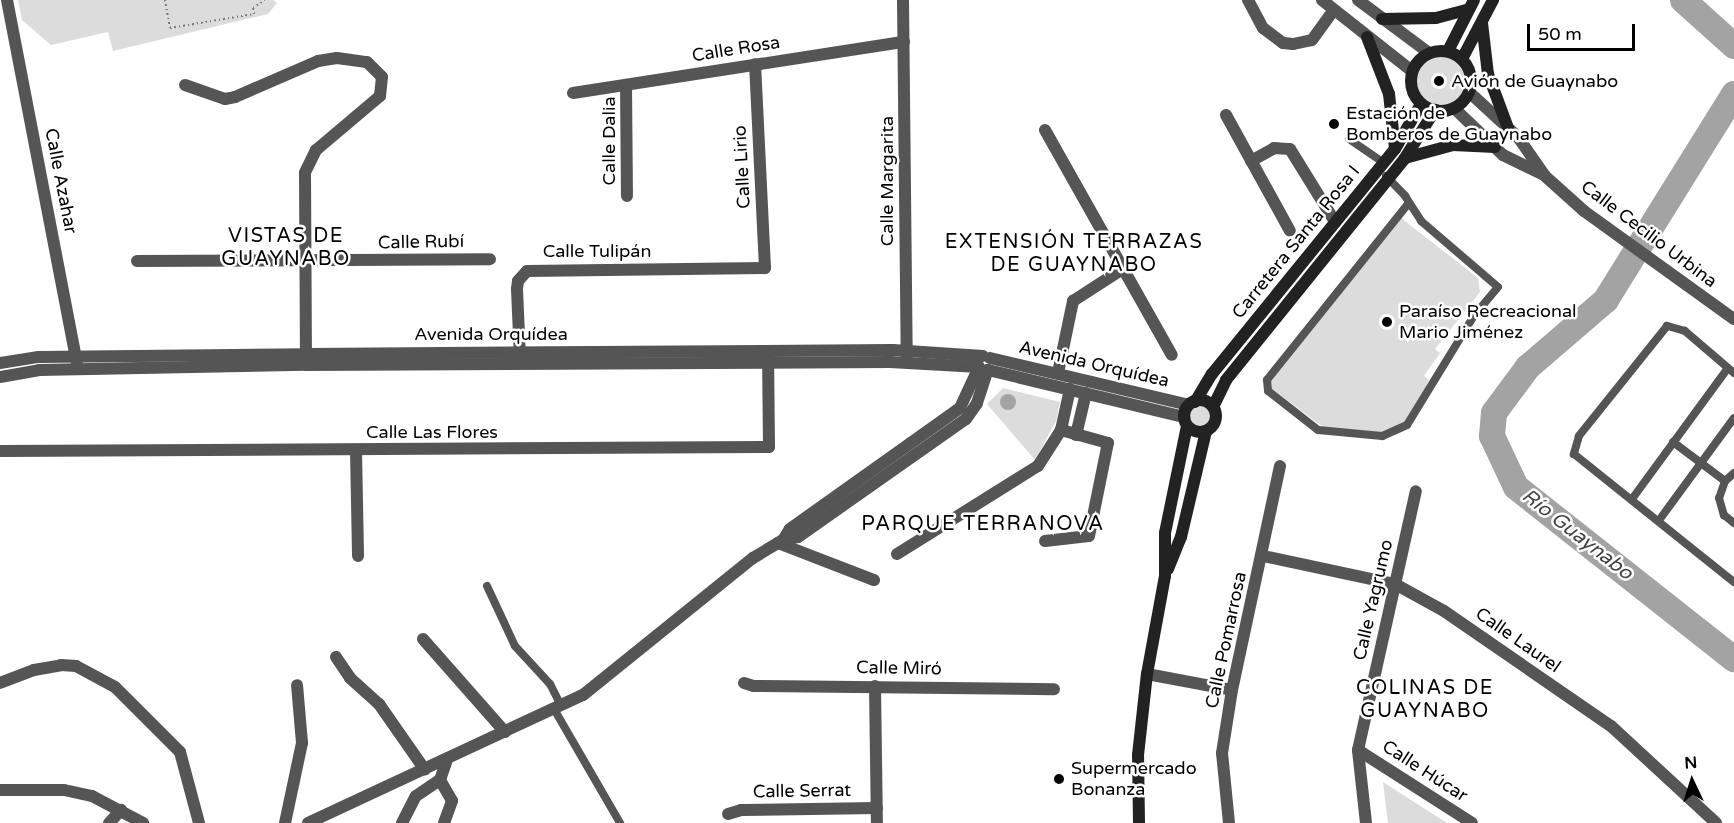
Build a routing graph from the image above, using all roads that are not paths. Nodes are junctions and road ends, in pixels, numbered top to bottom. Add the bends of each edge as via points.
1 (7, 0) edge
2 (903, 0) edge
3 (1248, 0) edge
4 (1322, 0) edge
5 (1358, 0) edge
6 (1493, 0) edge
7 (1472, 5) edge
8 (1334, 10) junction
9 (5, 16) edge
10 (1382, 19) junction
11 (1482, 23) junction
12 (1367, 37) junction
13 (904, 42) junction
14 (1448, 51) junction
15 (1429, 53) junction
16 (1462, 60) junction
17 (755, 64) junction
18 (1412, 71) junction
19 (185, 85) dead end
20 (626, 85) junction
21 (1469, 92) junction
22 (573, 93) dead end
23 (1421, 104) junction
24 (1454, 108) junction
25 (1435, 110) junction
26 (1226, 115) dead end
27 (1508, 128) junction
28 (1045, 130) dead end
29 (1349, 139) dead end
30 (1495, 147) junction
31 (1395, 150) junction
32 (1405, 158) junction
33 (1251, 161) junction
34 (1381, 167) junction
35 (1545, 176) junction
36 (1389, 178) junction
37 (627, 196) dead end
38 (1409, 203) junction
39 (1335, 222) junction
40 (1290, 231) dead end
41 (490, 259) dead end
42 (137, 261) dead end
43 (304, 262) junction
44 (765, 268) joint
45 (1124, 268) junction
46 (1734, 319) edge
47 (768, 351) junction
48 (1172, 355) dead end
49 (907, 356) junction
50 (520, 358) junction
51 (306, 359) junction
52 (0, 363) edge
53 (77, 363) junction
54 (985, 363) junction
55 (768, 364) junction
56 (1731, 370) edge
57 (1058, 373) junction
58 (0, 377) edge
59 (1070, 389) junction
60 (1086, 393) junction
61 (1192, 403) junction
62 (1213, 407) junction
63 (1734, 418) edge
64 (1185, 421) junction
65 (1061, 430) junction
66 (1206, 431) junction
67 (1076, 435) junction
68 (1673, 442) junction
69 (356, 450) junction
70 (0, 451) edge
71 (1701, 463) junction
72 (1280, 466) dead end
73 (1734, 473) edge
74 (1725, 481) junction
75 (1416, 491) dead end
76 (1632, 499) junction
77 (1660, 519) junction
78 (1734, 523) edge
79 (1045, 541) dead end
80 (780, 542) junction
81 (897, 554) dead end
82 (358, 556) dead end
83 (1263, 556) junction
84 (1165, 576) junction
85 (874, 580) dead end
86 (1734, 582) edge
87 (1395, 584) junction
88 (487, 586) dead end
89 (423, 639) dead end
90 (336, 657) dead end
91 (1147, 674) junction
92 (0, 683) edge
93 (744, 683) dead end
94 (297, 685) dead end
95 (875, 686) junction
96 (1054, 689) dead end
97 (1232, 690) junction
98 (557, 707) junction
99 (506, 732) junction
100 (1359, 750) junction
101 (447, 760) junction
102 (425, 770) junction
103 (440, 780) junction
104 (0, 790) edge
105 (877, 808) junction
106 (121, 810) junction
107 (728, 814) dead end
108 (109, 823) edge
109 (143, 823) edge
110 (199, 823) edge
111 (285, 823) edge
112 (308, 823) edge
113 (402, 823) edge
114 (444, 823) edge
115 (620, 823) edge
116 (877, 823) edge
117 (1139, 823) edge
118 (1229, 823) edge
119 (1366, 823) edge
120 (1472, 823) edge
121 (1716, 823) edge

1 - 9 street, Calle Azahar
2 - 13 street, Calle Margarita
3 - 8 street via 1263,28 1283,43 1312,40
4 - 8 street
5 - 10 street
6 - 11 street
7 - 10 street via 1436,18
7 - 14 street
8 - 12 street
9 - 53 street, Calle Azahar
10 - 15 street
11 - 16 street
11 - 27 street via 1488,74
12 - 18 street
12 - 31 street via 1389,94
13 - 17 street, Calle Rosa
13 - 49 street, Calle Margarita
14 - 15 street
14 - 16 street
15 - 18 street
16 - 21 street via 1470,75
17 - 20 street, Calle Rosa
17 - 44 street, Calle Lirio
18 - 23 street via 1412,89
19 - 43 street via 225,99 235,98 318,61 337,58 367,62 382,77 380,96 316,150 309,162 302,189
20 - 22 street, Calle Rosa
20 - 37 street, Calle Dalia
21 - 24 street
21 - 27 street, Calle Cecilio Urbina
23 - 25 street
23 - 31 street, Carretera Santa Rosa I
24 - 25 street
24 - 30 street, Calle Cecilio Urbina
25 - 32 street, Carretera Santa Rosa I
26 - 33 street
27 - 35 street, Calle Cecilio Urbina
28 - 45 street
29 - 34 lane
30 - 32 street via 1453,145
30 - 35 street, Calle Cecilio Urbina
31 - 34 street, Carretera Santa Rosa I
32 - 36 street, Carretera Santa Rosa I
33 - 39 street via 1274,148 1290,149
33 - 40 street
34 - 36 lane
34 - 39 street, Carretera Santa Rosa I
35 - 46 street, Calle Cecilio Urbina via 1672,278
36 - 38 lane
36 - 62 street, Carretera Santa Rosa I via 1226,380
38 - 38 lane via 1421,221 1498,287 1475,314 1412,420 1400,430 1382,436 1318,430 1268,391 1267,380
39 - 61 street, Carretera Santa Rosa I
41 - 43 street, Calle Rubí
42 - 43 street, Calle Rubí
43 - 51 street
44 - 50 street, Calle Tulipán via 527,270 517,289
45 - 48 street
45 - 57 street via 1073,301
47 - 49 street, Avenida Orquídea
47 - 50 street, Avenida Orquídea
47 - 55 street, Calle Las Flores
49 - 54 street, Avenida Orquídea
49 - 55 street, Avenida Orquídea
50 - 51 street, Avenida Orquídea
50 - 55 street, Avenida Orquídea
51 - 53 street, Avenida Orquídea
52 - 53 street, Avenida Orquídea
53 - 58 street, Avenida Orquídea
54 - 57 street, Avenida Orquídea
54 - 59 street, Avenida Orquídea
54 - 80 street via 972,414 798,537
55 - 69 street, Calle Las Flores via 769,447
56 - 68 lane
56 - 76 lane via 1685,331 1667,326 1579,436 1575,454
57 - 61 street, Avenida Orquídea
59 - 60 street, Avenida Orquídea
59 - 65 street
60 - 64 street, Avenida Orquídea
60 - 67 street
61 - 62 street via 1205,402
61 - 64 street
62 - 66 street via 1215,419
63 - 71 lane
64 - 66 street via 1197,432
64 - 84 street via 1165,533
65 - 67 street
65 - 81 street via 1038,466
66 - 84 street via 1180,537
67 - 79 street via 1108,444 1089,536
68 - 71 lane
68 - 76 lane
69 - 70 street, Calle Las Flores
69 - 82 street
71 - 74 lane
71 - 77 lane
72 - 83 street, Calle Pomarrosa
73 - 74 lane
74 - 78 lane via 1720,507
75 - 87 street, Calle Yagrumo
76 - 77 lane
77 - 86 lane
80 - 85 street
80 - 98 street via 739,569 583,695
83 - 87 street, Calle Laurel
83 - 97 street, Calle Pomarrosa
84 - 91 street
87 - 100 street, Calle Yagrumo
87 - 121 street, Calle Laurel via 1444,611 1611,726
88 - 98 lane via 515,646 550,684
89 - 99 street
90 - 102 street via 350,678 379,704
91 - 97 street
91 - 117 street via 1138,755
92 - 110 street via 61,665 76,666 115,687 180,752
93 - 95 street, Calle Miró
94 - 111 street via 302,743
95 - 96 street, Calle Miró
95 - 105 street
97 - 118 street, Calle Pomarrosa via 1222,753
98 - 99 street
98 - 115 lane
99 - 101 street
100 - 119 street, Calle Yagrumo
100 - 120 street, Calle Húcar
101 - 102 street
101 - 103 street
102 - 112 street
103 - 113 street via 416,796
103 - 114 street via 452,801
104 - 106 street via 64,790 92,796
105 - 107 street, Calle Serrat via 741,810
105 - 116 street
106 - 108 street
106 - 109 street

